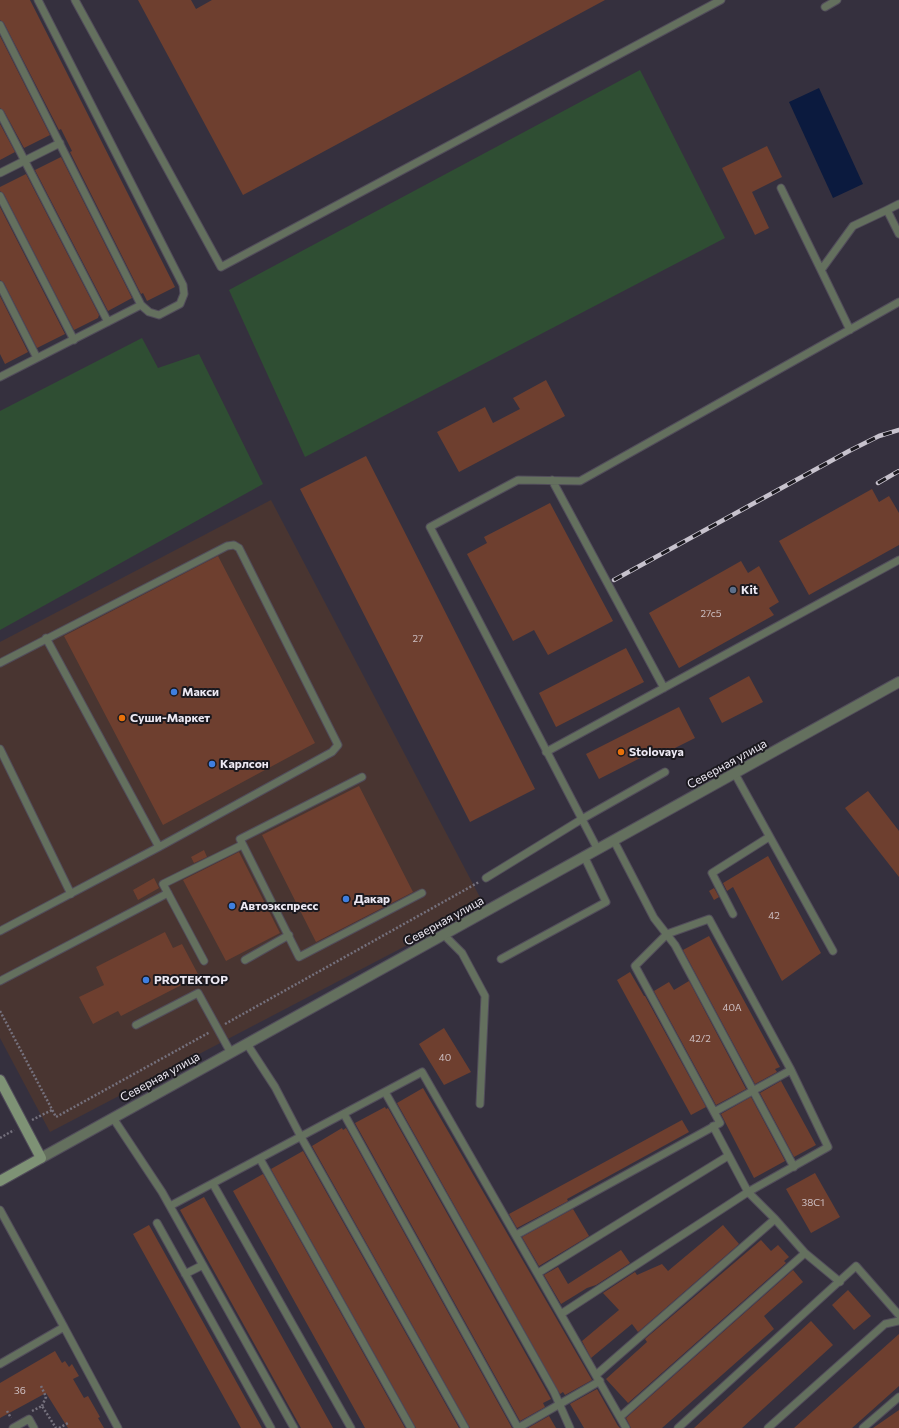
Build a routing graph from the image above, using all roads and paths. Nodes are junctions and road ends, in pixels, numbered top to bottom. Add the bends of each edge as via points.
1 (38, 0) edge
2 (75, 0) edge
3 (721, 0) edge
4 (837, 0) edge
5 (825, 7) dead end
6 (0, 25) edge
7 (0, 112) edge
8 (60, 143) junction
9 (25, 161) junction
10 (0, 174) edge
11 (781, 188) dead end
12 (0, 196) edge
13 (899, 204) edge
14 (887, 210) junction
15 (899, 234) edge
16 (821, 270) junction
17 (0, 285) edge
18 (899, 302) edge
19 (141, 305) junction
20 (108, 322) junction
21 (850, 330) junction
22 (74, 340) junction
23 (37, 358) junction
24 (1, 374) edge
25 (552, 480) junction
26 (899, 560) edge
27 (46, 638) junction
28 (0, 663) edge
29 (899, 682) edge
30 (664, 688) junction
31 (0, 749) edge
32 (546, 752) junction
33 (665, 772) dead end
34 (735, 774) junction
35 (362, 777) dead end
36 (582, 819) junction
37 (768, 837) junction
38 (614, 841) junction
39 (242, 845) junction
40 (159, 847) junction
41 (598, 850) junction
42 (585, 858) junction
43 (486, 878) joint
44 (168, 893) junction
45 (422, 893) dead end
46 (72, 894) junction
47 (733, 914) dead end
48 (0, 931) edge
49 (667, 934) junction
50 (289, 935) junction
51 (445, 936) junction
52 (833, 951) dead end
53 (501, 959) dead end
54 (245, 960) dead end
55 (204, 961) dead end
56 (0, 981) edge
57 (0, 1011) edge
58 (136, 1025) dead end
59 (217, 1028) junction
60 (247, 1044) junction
61 (231, 1053) junction
62 (791, 1070) junction
63 (0, 1080) edge
64 (753, 1091) junction
65 (385, 1092) junction
66 (480, 1104) dead end
67 (52, 1110) junction
68 (714, 1112) junction
69 (344, 1114) junction
70 (113, 1118) junction
71 (23, 1125) junction
72 (713, 1126) junction
73 (301, 1137) junction
74 (0, 1138) edge
75 (728, 1156) junction
76 (40, 1158) junction
77 (260, 1159) junction
78 (794, 1167) junction
79 (0, 1181) edge
80 (213, 1184) junction
81 (748, 1192) junction
82 (170, 1206) junction
83 (0, 1210) edge
84 (775, 1219) junction
85 (157, 1223) dead end
86 (516, 1235) junction
87 (805, 1253) junction
88 (203, 1265) junction
89 (538, 1273) junction
90 (185, 1274) junction
91 (840, 1282) junction
92 (561, 1314) junction
93 (899, 1315) edge
94 (899, 1321) edge
95 (64, 1327) junction
96 (0, 1364) edge
97 (598, 1378) junction
98 (41, 1386) dead end
99 (899, 1397) edge
100 (559, 1405) junction
101 (42, 1406) dead end
102 (7, 1411) dead end
103 (620, 1417) junction
104 (68, 1422) dead end
105 (13, 1425) edge
106 (34, 1428) edge
107 (59, 1428) edge
108 (118, 1428) edge
109 (271, 1428) edge
110 (294, 1428) edge
111 (351, 1428) edge
112 (411, 1428) edge
113 (465, 1428) edge
114 (570, 1428) edge
115 (626, 1428) edge
116 (678, 1428) edge
117 (768, 1428) edge
118 (863, 1428) edge

1 - 19 lane via 183,285 184,294 180,304 159,315 149,312
2 - 3 lane via 221,267
4 - 5 lane
6 - 8 lane
7 - 9 lane
8 - 9 lane
8 - 19 lane
9 - 10 lane
9 - 20 lane
11 - 16 lane
12 - 22 lane
13 - 14 lane
14 - 15 lane
14 - 16 lane via 853,226
16 - 21 lane
17 - 23 lane
18 - 21 lane
19 - 20 lane
20 - 22 lane
21 - 25 lane via 580,481
22 - 23 lane
23 - 24 lane
25 - 30 lane
25 - 32 lane via 518,480 430,527
26 - 30 lane
27 - 28 lane
27 - 40 lane
27 - 40 lane via 227,546 234,545 239,548 337,741 337,748
29 - 34 street, Северная улица
30 - 32 lane
31 - 46 lane
32 - 36 lane
33 - 36 lane
34 - 37 lane
34 - 38 street, Северная улица
35 - 39 lane via 240,839
36 - 41 lane
36 - 43 lane
37 - 47 lane via 712,873
37 - 52 lane
38 - 41 street, Северная улица
38 - 49 lane via 654,918
39 - 44 lane via 163,884
39 - 50 lane
40 - 46 lane
41 - 42 street, Северная улица
42 - 51 street, Северная улица
42 - 53 lane via 606,902
43 - 59 path
44 - 55 lane
44 - 56 lane
45 - 50 lane via 300,957
46 - 48 lane
49 - 62 lane via 709,919
49 - 64 lane
49 - 68 lane via 636,966
50 - 54 lane
51 - 60 street, Северная улица
51 - 66 lane via 462,953 485,996
57 - 67 path
58 - 59 lane via 198,993
59 - 61 lane
59 - 67 path via 56,1118
60 - 61 street, Северная улица
60 - 73 lane via 275,1087
61 - 70 street, Северная улица
62 - 64 lane
62 - 78 lane via 828,1147
63 - 71 street
64 - 68 lane
64 - 78 lane
65 - 69 lane
65 - 86 lane via 422,1072
65 - 100 lane
67 - 71 path
68 - 72 lane via 720,1122
69 - 73 lane
69 - 100 lane via 518,1428
70 - 76 street, Северная улица
70 - 82 lane
71 - 74 path
71 - 76 street
72 - 75 lane
72 - 86 lane
73 - 77 lane
73 - 113 lane
75 - 81 lane
75 - 89 lane
76 - 79 street, Северная улица
77 - 80 lane
77 - 112 lane
78 - 81 lane
80 - 82 lane
80 - 111 lane
81 - 84 lane
81 - 92 lane
82 - 88 lane
83 - 95 lane
84 - 87 lane
84 - 97 lane
85 - 90 lane
86 - 89 lane
87 - 91 lane
87 - 103 lane
88 - 90 lane
88 - 110 lane
89 - 92 lane
90 - 109 lane
91 - 93 lane via 856,1266
91 - 116 lane
92 - 97 lane
94 - 117 lane via 885,1324
95 - 96 lane
95 - 108 lane
97 - 100 lane
97 - 103 lane
98 - 101 path via 46,1397
99 - 118 lane
100 - 114 lane
102 - 105 path
103 - 115 lane
104 - 107 path
105 - 106 lane via 29,1419

